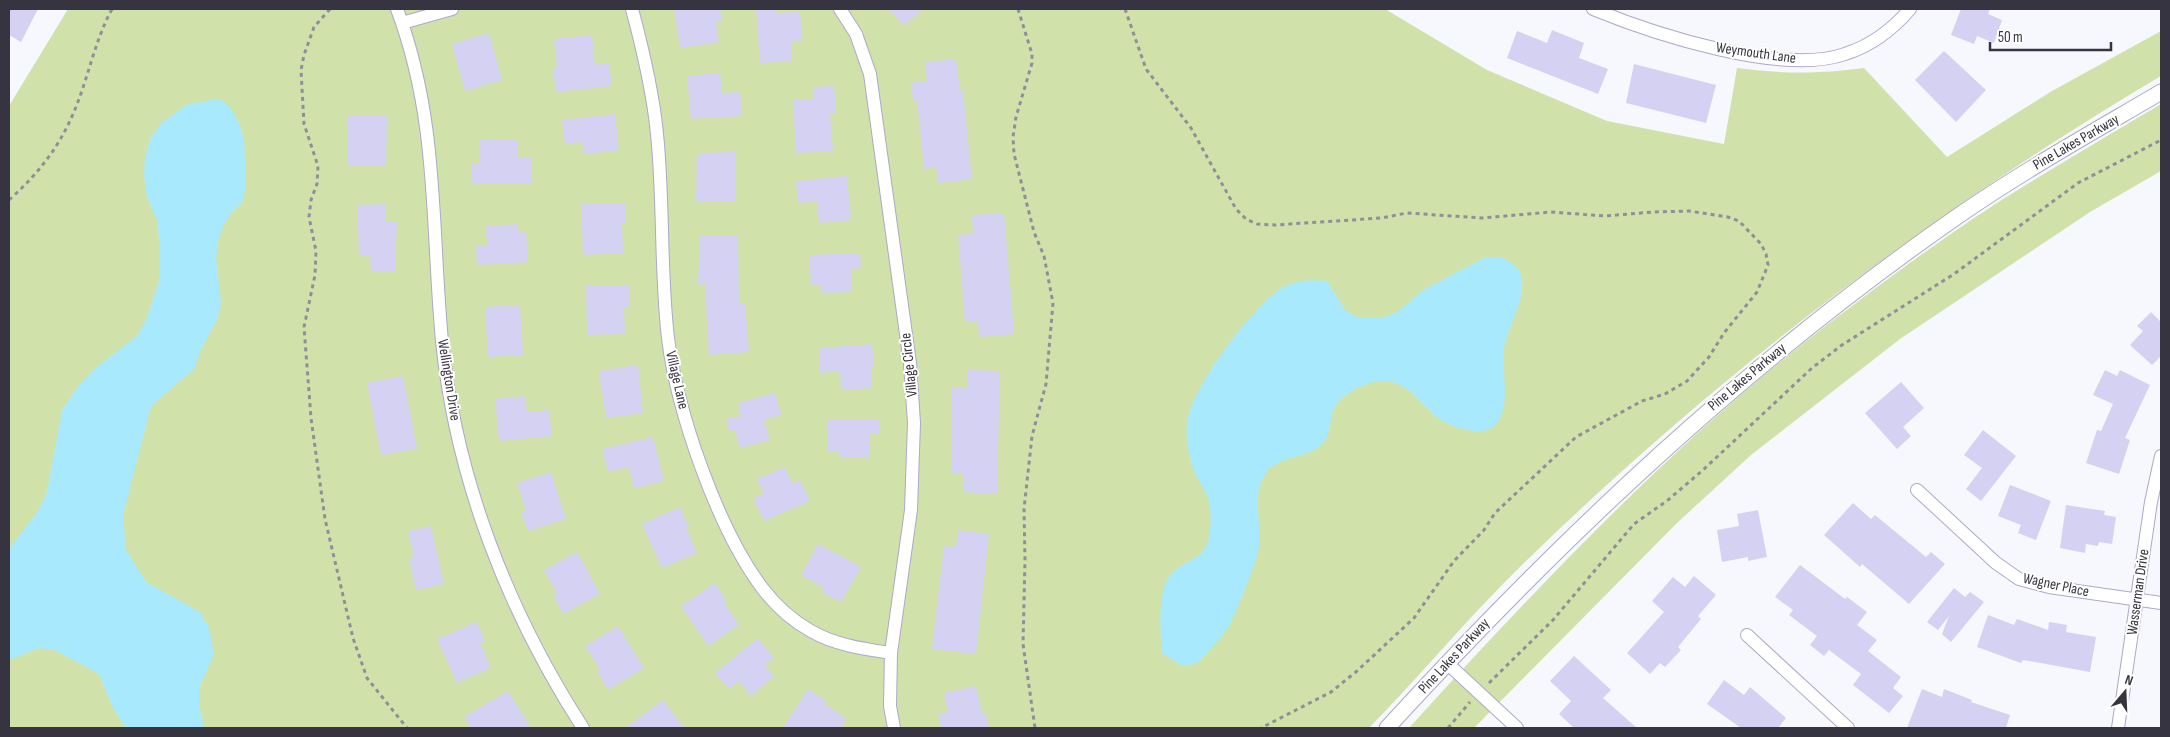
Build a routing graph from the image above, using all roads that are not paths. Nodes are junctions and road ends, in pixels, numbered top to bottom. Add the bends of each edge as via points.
1 (397, 9) edge
2 (452, 9) edge
3 (632, 9) edge
4 (840, 9) edge
5 (1593, 9) edge
6 (1910, 9) edge
7 (402, 23) junction
8 (2161, 92) edge
9 (2161, 456) edge
10 (1918, 490) dead end
11 (2137, 599) junction
12 (2161, 603) edge
13 (1748, 635) dead end
14 (891, 653) junction
15 (1447, 663) junction
16 (583, 728) edge
17 (894, 728) edge
18 (1387, 728) edge
19 (1517, 728) edge
20 (1848, 728) edge
21 (2118, 728) edge

1 - 7 street, Wellington Drive
2 - 7 street
3 - 14 street, Village Lane via 645,59 657,131 662,278 669,346 683,407 703,471 749,566 763,589 782,609 821,637
4 - 14 street, Village Circle via 856,34 870,74 912,384 914,478
5 - 6 street, Weymouth Lane via 1695,44 1809,60 1829,58 1860,48 1888,30
7 - 16 street, Wellington Drive via 430,141 442,344 466,466 501,576 538,652
8 - 15 street, Pine Lakes Parkway via 1960,214 1760,364 1632,478
9 - 11 street, Wasserman Drive
10 - 11 street, Wagner Place via 1996,563 2019,579 2049,587
11 - 12 street, Wagner Place
11 - 21 street, Wasserman Drive
13 - 20 street
14 - 17 street, Village Circle via 890,706
15 - 18 street, Pine Lakes Parkway
15 - 19 street

